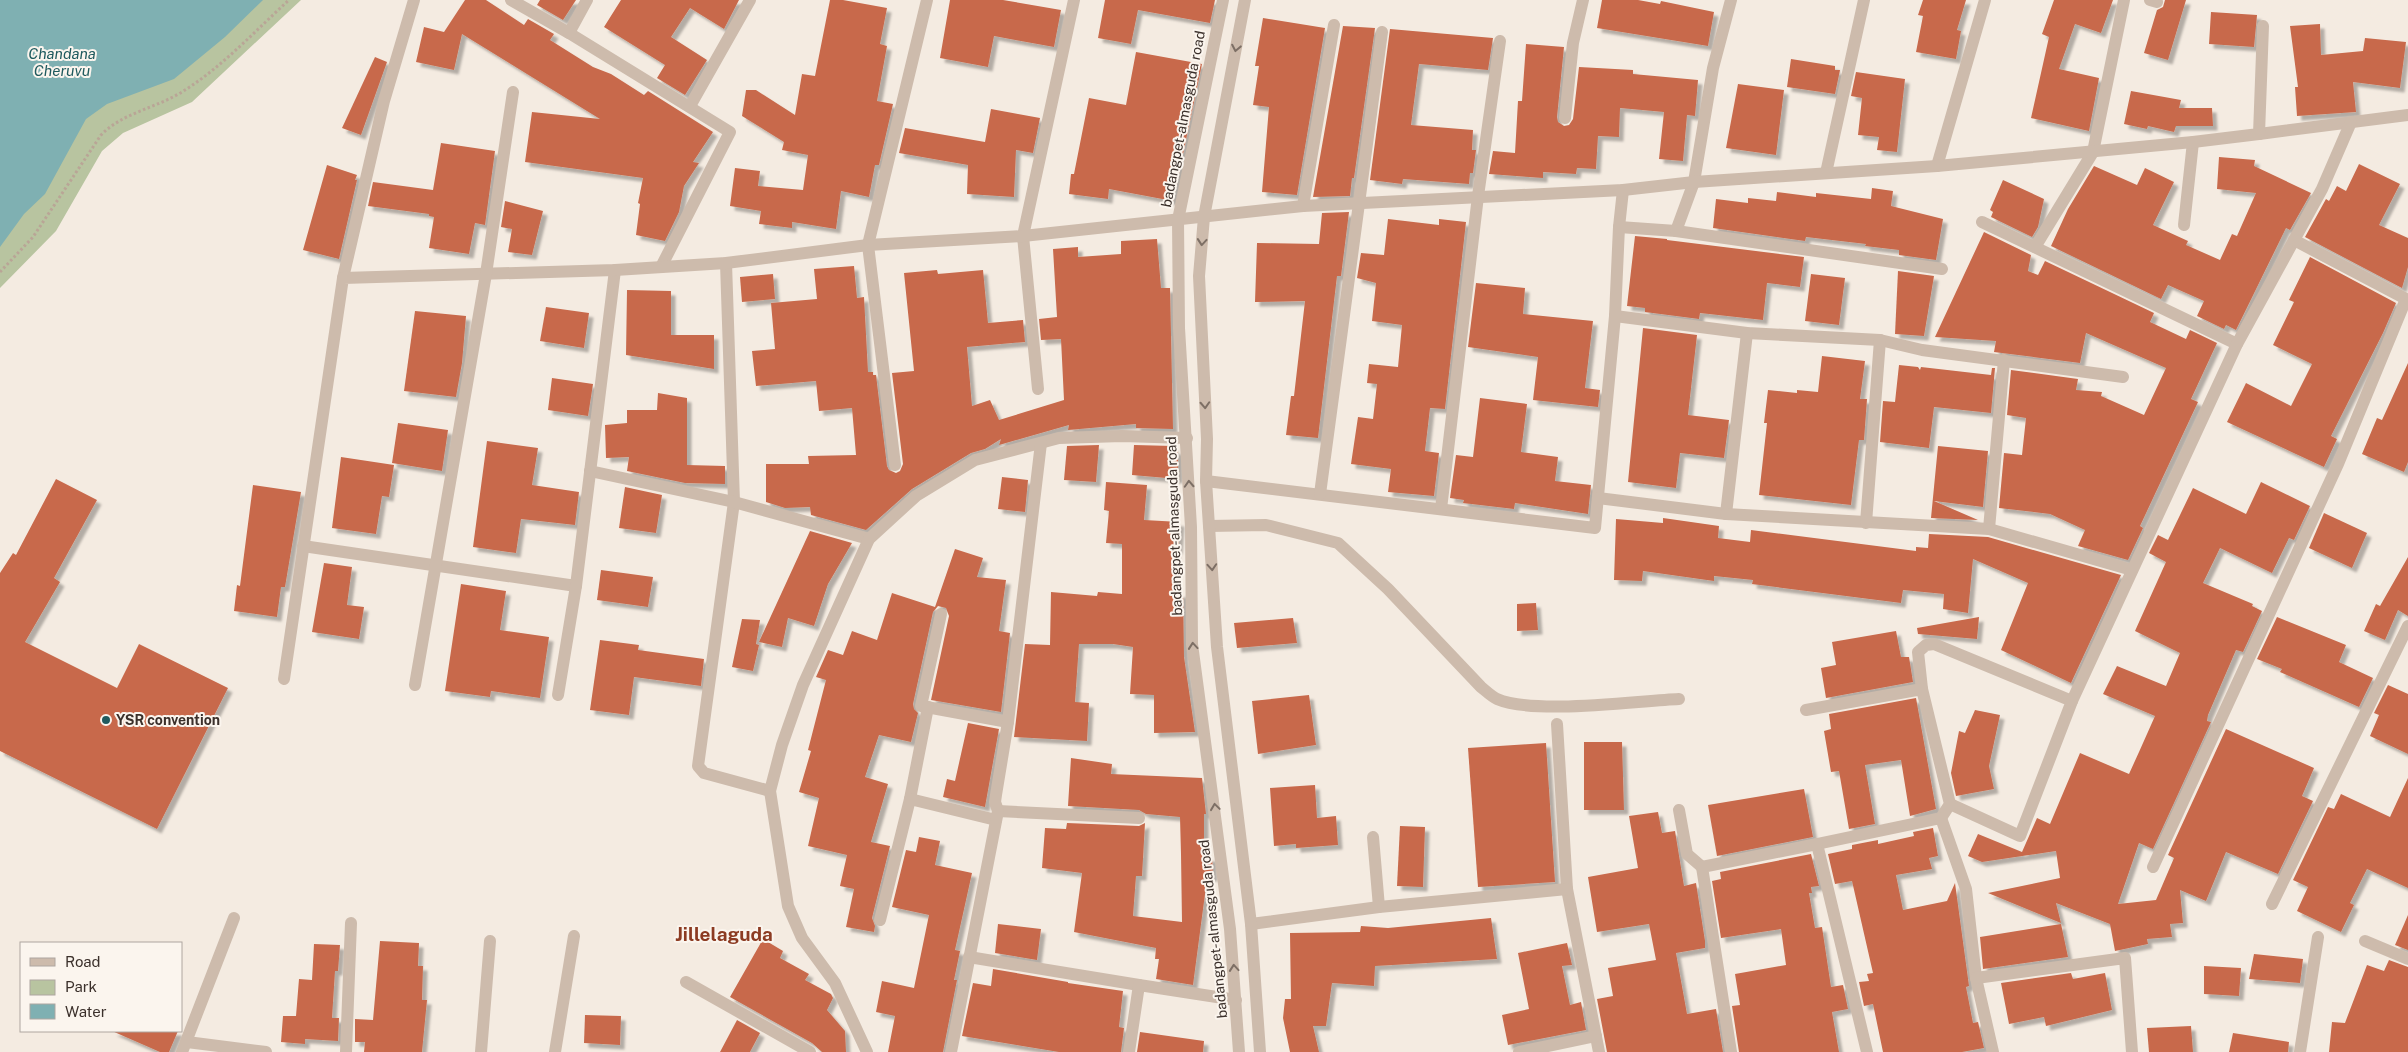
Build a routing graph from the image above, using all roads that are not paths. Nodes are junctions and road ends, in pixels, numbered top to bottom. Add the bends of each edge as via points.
1 (414, 0) edge
2 (511, 0) edge
3 (587, 0) edge
4 (750, 0) edge
5 (927, 0) edge
6 (1074, 0) edge
7 (1223, 0) edge
8 (1245, 0) edge
9 (1583, 0) edge
10 (1731, 0) edge
11 (1864, 0) edge
12 (1984, 0) edge
13 (2124, 0) edge
14 (1334, 25) dead end
15 (2264, 26) dead end
16 (1382, 32) dead end
17 (569, 33) junction
18 (1500, 41) dead end
19 (513, 92) dead end
20 (690, 106) junction
21 (2408, 115) edge
22 (1565, 118) dead end
23 (2351, 122) junction
24 (2259, 134) junction
25 (2193, 142) junction
26 (2093, 152) junction
27 (1937, 166) junction
28 (1826, 173) junction
29 (1694, 182) junction
30 (1623, 190) junction
31 (1478, 196) junction
32 (1358, 205) junction
33 (1303, 206) junction
34 (1204, 217) junction
35 (1178, 220) junction
36 (1982, 222) dead end
37 (2184, 225) dead end
38 (1619, 227) junction
39 (1676, 231) junction
40 (1023, 236) junction
41 (2294, 240) junction
42 (868, 246) junction
43 (2035, 247) junction
44 (726, 263) junction
45 (661, 268) junction
46 (1942, 269) dead end
47 (615, 270) junction
48 (486, 274) junction
49 (343, 278) junction
50 (2407, 297) edge
51 (1615, 316) junction
52 (1747, 333) junction
53 (1880, 340) junction
54 (2237, 344) junction
55 (2004, 360) junction
56 (2122, 377) dead end
57 (1038, 389) dead end
58 (1187, 438) junction
59 (1041, 443) junction
60 (895, 465) dead end
61 (590, 471) junction
62 (1206, 481) junction
63 (1320, 494) junction
64 (1598, 498) junction
65 (734, 502) junction
66 (1441, 510) junction
67 (1726, 514) junction
68 (1866, 523) junction
69 (1209, 526) junction
70 (1988, 529) junction
71 (869, 538) junction
72 (303, 546) junction
73 (435, 566) junction
74 (2132, 570) junction
75 (576, 586) junction
76 (941, 614) dead end
77 (2408, 626) edge
78 (284, 679) dead end
79 (415, 686) dead end
80 (1922, 689) junction
81 (558, 695) dead end
82 (1679, 699) dead end
83 (2072, 701) junction
84 (1556, 706) junction
85 (928, 707) junction
86 (1806, 710) dead end
87 (1008, 722) junction
88 (770, 791) junction
89 (910, 799) junction
90 (1950, 804) junction
91 (1679, 810) dead end
92 (997, 815) junction
93 (1139, 818) dead end
94 (1942, 818) junction
95 (1372, 837) dead end
96 (1817, 844) junction
97 (1702, 867) junction
98 (2152, 867) dead end
99 (1567, 889) junction
100 (2272, 904) dead end
101 (1379, 907) junction
102 (234, 918) dead end
103 (880, 920) dead end
104 (351, 923) dead end
105 (1251, 924) junction
106 (574, 936) dead end
107 (2318, 937) dead end
108 (490, 941) dead end
109 (2365, 941) dead end
110 (969, 957) junction
111 (2408, 960) edge
112 (1976, 978) junction
113 (686, 982) dead end
114 (1139, 985) junction
115 (1236, 1000) junction
116 (1596, 1036) junction
117 (184, 1047) edge
118 (266, 1052) edge
119 (346, 1052) edge
120 (482, 1052) edge
121 (555, 1052) edge
122 (810, 1052) edge
123 (867, 1052) edge
124 (951, 1052) edge
125 (1129, 1052) edge
126 (1239, 1052) edge
127 (1260, 1052) edge
128 (1519, 1052) edge
129 (1599, 1052) edge
130 (1731, 1052) edge
131 (1868, 1052) edge
132 (1993, 1052) edge
133 (2132, 1052) edge
134 (2300, 1052) edge

1 - 49 street via 388,84
2 - 17 street
3 - 17 street
4 - 20 street
5 - 42 street
6 - 40 street
7 - 35 street, badangpet-almasguda road
8 -> 34 street
9 - 22 street via 1573,43
10 - 29 street via 1713,68
11 - 28 street
12 - 27 street
13 - 26 street
14 - 33 street
15 - 24 street
16 - 32 street
17 - 20 street
18 - 31 street
19 - 48 street
20 - 45 street via 730,132
21 - 23 street
23 - 24 street
23 - 41 street via 2322,189
24 - 25 street
25 - 26 street
25 - 37 street
26 - 27 street
26 - 43 street
27 - 28 street
28 - 29 street
29 - 30 street
29 - 39 street
30 - 31 street
30 - 38 street
31 - 32 street
31 - 66 street
32 - 33 street
32 - 63 street
33 - 34 street
34 - 35 street
34 -> 62 street via 1199,276
35 - 40 street
35 - 58 street, badangpet-almasguda road via 1179,328
36 - 43 street
38 - 39 street
38 - 51 street
39 - 46 street
40 - 42 street
40 - 57 street
41 - 50 street
41 - 54 street
42 - 44 street
42 - 60 street
43 - 54 street
44 - 45 street
44 - 65 street
45 - 47 street
47 - 48 street
47 - 61 street
48 - 49 street
48 - 73 street
49 - 72 street
50 - 98 street via 2338,464
51 - 52 street
51 - 64 street
52 - 53 street
52 - 67 street
53 - 55 street via 1922,350
53 - 68 street
54 - 74 street
55 - 56 street
55 - 70 street
58 - 59 street via 1059,438
115 -> 58 street, badangpet-almasguda road via 1218,824 1192,644
59 - 71 street via 975,460 916,496
59 - 87 street
61 - 65 street
61 - 75 street
62 - 63 street
62 - 69 street
63 - 66 street
64 - 66 street via 1595,528
64 - 67 street
65 - 71 street
65 - 88 street via 698,766 704,773
67 - 68 street
68 - 70 street
69 - 84 street via 1266,526 1338,543 1388,589 1481,688 1496,698 1518,704
69 -> 105 street via 1218,647
70 - 74 street
71 - 88 street via 803,685
72 - 73 street
72 - 78 street
73 - 75 street
73 - 79 street
74 - 83 street
75 - 81 street
76 - 85 street via 921,706
77 - 100 street
80 - 83 street via 1918,652 1926,645 1934,644
80 - 86 street
80 - 90 street
82 - 84 street
83 - 90 street via 2020,836
84 - 99 street
85 - 87 street
85 - 89 street
87 - 92 street via 996,795
88 - 123 street via 788,906 802,938 835,983
89 - 92 street
89 - 103 street
90 - 94 street
91 - 97 street via 1687,854
92 - 93 street
92 - 110 street
94 - 96 street
94 - 112 street via 1966,889
95 - 101 street
96 - 97 street
96 - 131 street
97 - 130 street
99 - 101 street
99 - 116 street
101 - 105 street
102 - 117 street
104 - 119 street
105 - 127 street
106 - 121 street
107 - 134 street
108 - 120 street
109 - 111 street
110 - 114 street
110 - 124 street
112 - 132 street
112 - 133 street via 2124,958
113 - 122 street
114 - 115 street
114 - 125 street
115 - 126 street, badangpet-almasguda road
116 - 128 street
116 - 129 street
117 - 118 street

